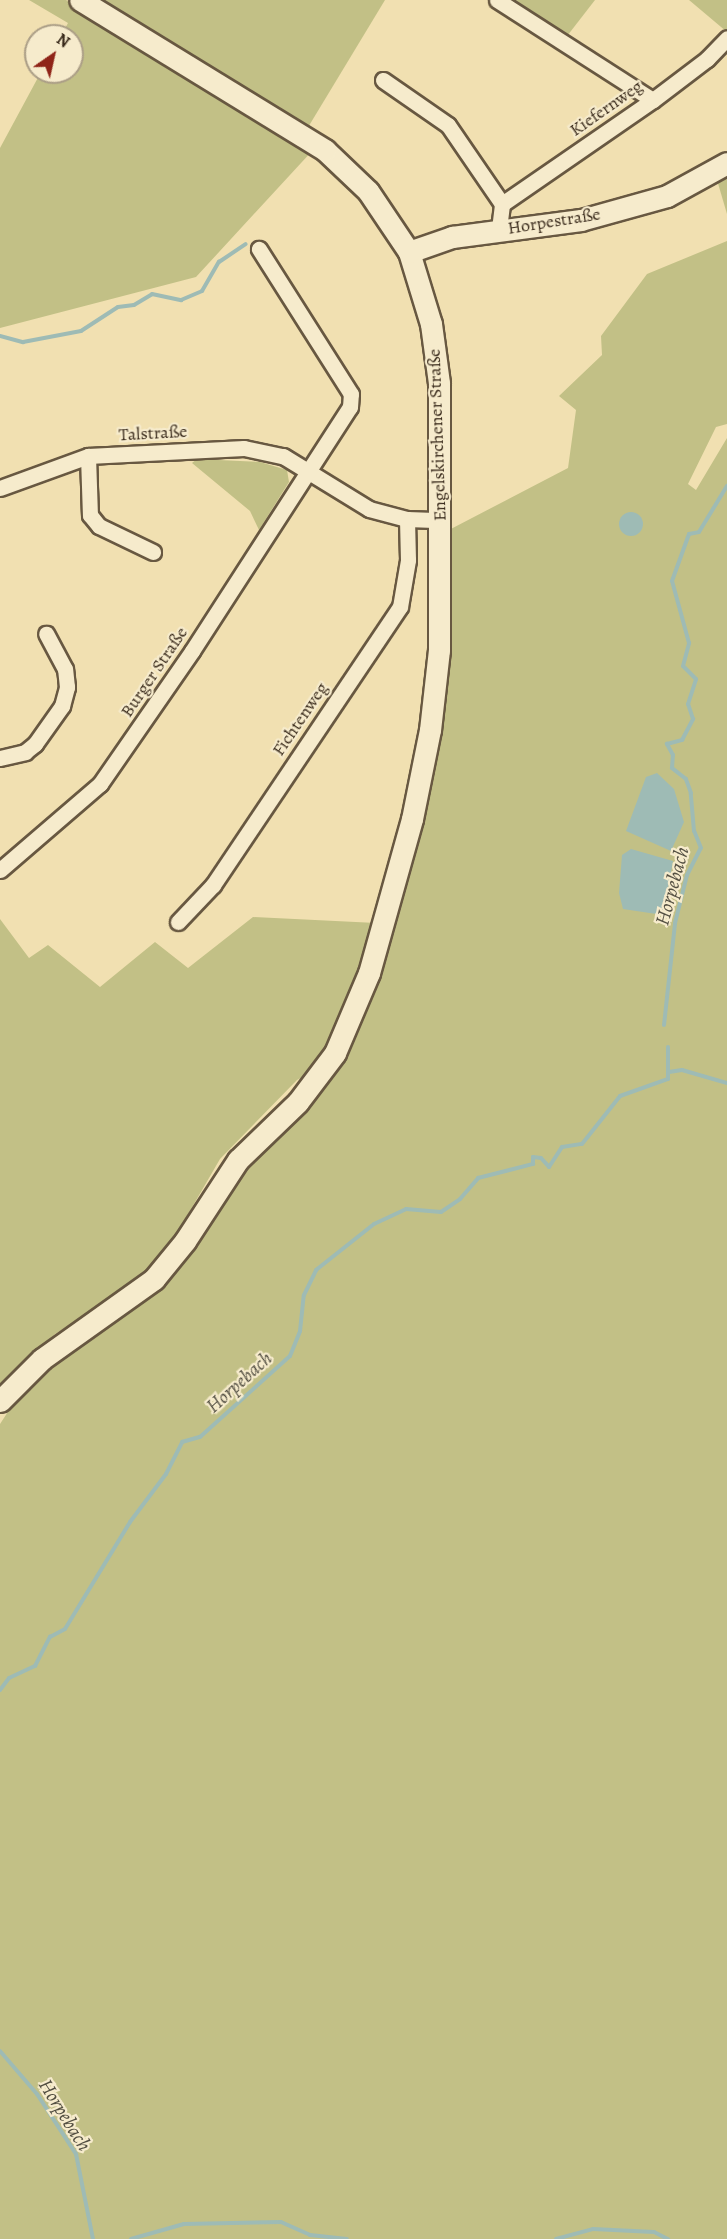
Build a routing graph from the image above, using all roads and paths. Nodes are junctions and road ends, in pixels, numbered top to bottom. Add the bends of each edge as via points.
1 (80, 0) edge
2 (497, 0) edge
3 (727, 38) edge
4 (383, 80) dead end
5 (653, 100) junction
6 (727, 163) edge
7 (502, 204) junction
8 (499, 229) junction
9 (260, 249) dead end
10 (409, 252) junction
11 (88, 456) junction
12 (310, 470) junction
13 (0, 488) edge
14 (407, 519) junction
15 (441, 520) junction
16 (153, 552) dead end
17 (46, 634) dead end
18 (0, 758) edge
19 (0, 870) edge
20 (178, 922) dead end
21 (0, 1401) edge

1 - 10 street, Engelskirchener Straße via 325,150 368,191
2 - 5 street
3 - 5 street, Kiefernweg via 707,59
4 - 7 street via 448,125
5 - 7 street, Kiefernweg
6 - 8 street, Horpestraße via 667,196 581,220
7 - 8 street
8 - 10 street, Horpestraße via 452,237
9 - 12 street via 351,394 350,407
10 - 15 street, Engelskirchener Straße via 431,324 439,383
11 - 12 street, Talstraße via 244,448 272,452
11 - 13 street, Talstraße
11 - 16 street via 90,515 99,526
12 - 14 street, Talstraße via 369,509
12 - 19 street, Burger Straße via 100,784
14 - 15 street, Talstraße
14 - 20 street, Fichtenweg via 408,560 400,607 213,885
15 - 21 street, Engelskirchener Straße via 439,650 420,782 369,973 335,1053 298,1102 238,1160 185,1241 154,1279 42,1359
17 - 18 street via 65,669 67,687 62,706 35,744 25,752

